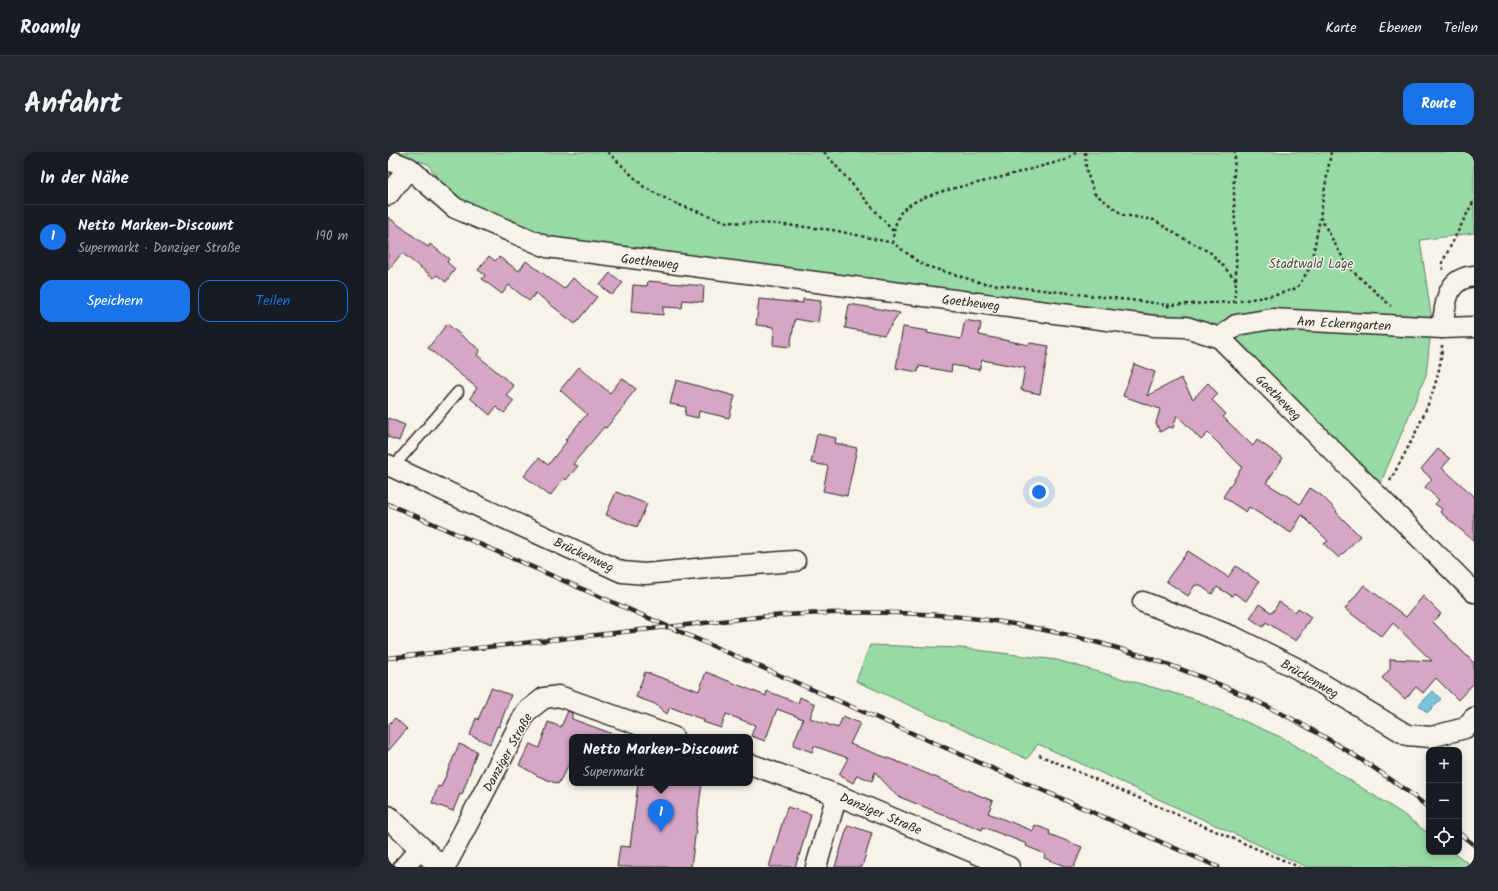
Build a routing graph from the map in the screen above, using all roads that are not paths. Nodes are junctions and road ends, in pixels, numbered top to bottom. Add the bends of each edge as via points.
1 (388, 160) edge
2 (409, 168) junction
3 (388, 195) edge
4 (1474, 276) edge
5 (1474, 327) edge
6 (1442, 328) junction
7 (1220, 338) junction
8 (458, 392) dead end
9 (391, 466) edge
10 (795, 561) dead end
11 (1474, 592) edge
12 (1143, 602) dead end
13 (1474, 718) edge
14 (665, 734) edge
15 (753, 765) edge
16 (837, 795) junction
17 (388, 817) edge
18 (421, 848) junction
19 (404, 867) edge
20 (441, 867) edge
21 (445, 867) edge
22 (816, 867) edge
23 (1009, 867) edge

1 - 2 street, Goetheweg
2 - 3 street
2 - 7 street, Goetheweg via 455,208 547,247 1154,326 1186,326
4 - 6 street via 1458,282 1448,291
5 - 6 street, Am Eckerngarten
6 - 7 street, Am Eckerngarten via 1272,319 1236,325
7 - 11 street, Goetheweg
8 - 9 lane
9 - 10 street, Brückenweg via 622,572 645,574
12 - 13 street, Brückenweg via 1234,637 1296,668 1407,735 1431,737 1465,728
14 - 21 street, Danziger Straße via 559,696 544,698 526,712
15 - 16 street, Danziger Straße
16 - 22 street
16 - 23 street, Danziger Straße
17 - 18 main road
18 - 19 street
18 - 20 main road

